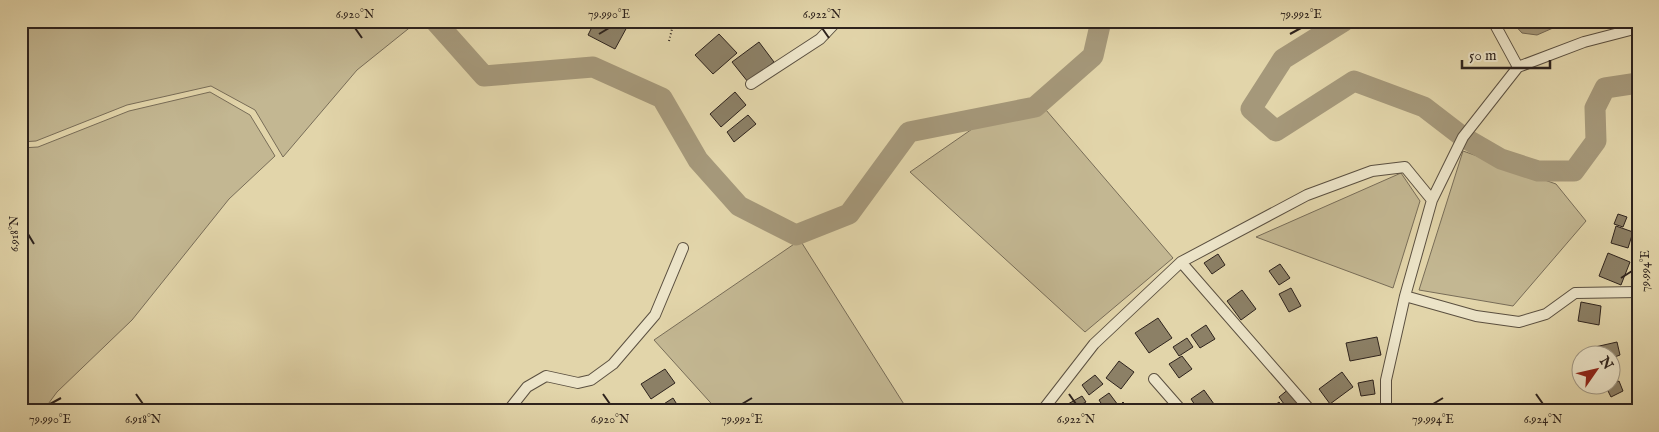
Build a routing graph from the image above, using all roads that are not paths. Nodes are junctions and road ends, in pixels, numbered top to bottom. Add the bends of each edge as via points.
1 (838, 21) edge
2 (1493, 21) edge
3 (1638, 28) edge
4 (1518, 67) junction
5 (751, 84) dead end
6 (1432, 200) junction
7 (683, 248) dead end
8 (1181, 262) junction
9 (1638, 292) edge
10 (1405, 296) junction
11 (1154, 379) dead end
12 (508, 411) edge
13 (1042, 411) edge
14 (1182, 411) edge
15 (1311, 411) edge
16 (1386, 411) edge

1 - 5 street via 820,38
2 - 4 street
3 - 4 street via 1584,42
4 - 6 street via 1463,137
6 - 8 street via 1405,167 1372,171 1308,195
6 - 10 street
7 - 12 street via 655,315 613,364 591,380 578,383 546,376 527,387
8 - 13 street via 1094,344
8 - 15 street
9 - 10 street via 1575,293 1546,314 1519,322 1476,316
10 - 16 street via 1386,380
11 - 14 street

